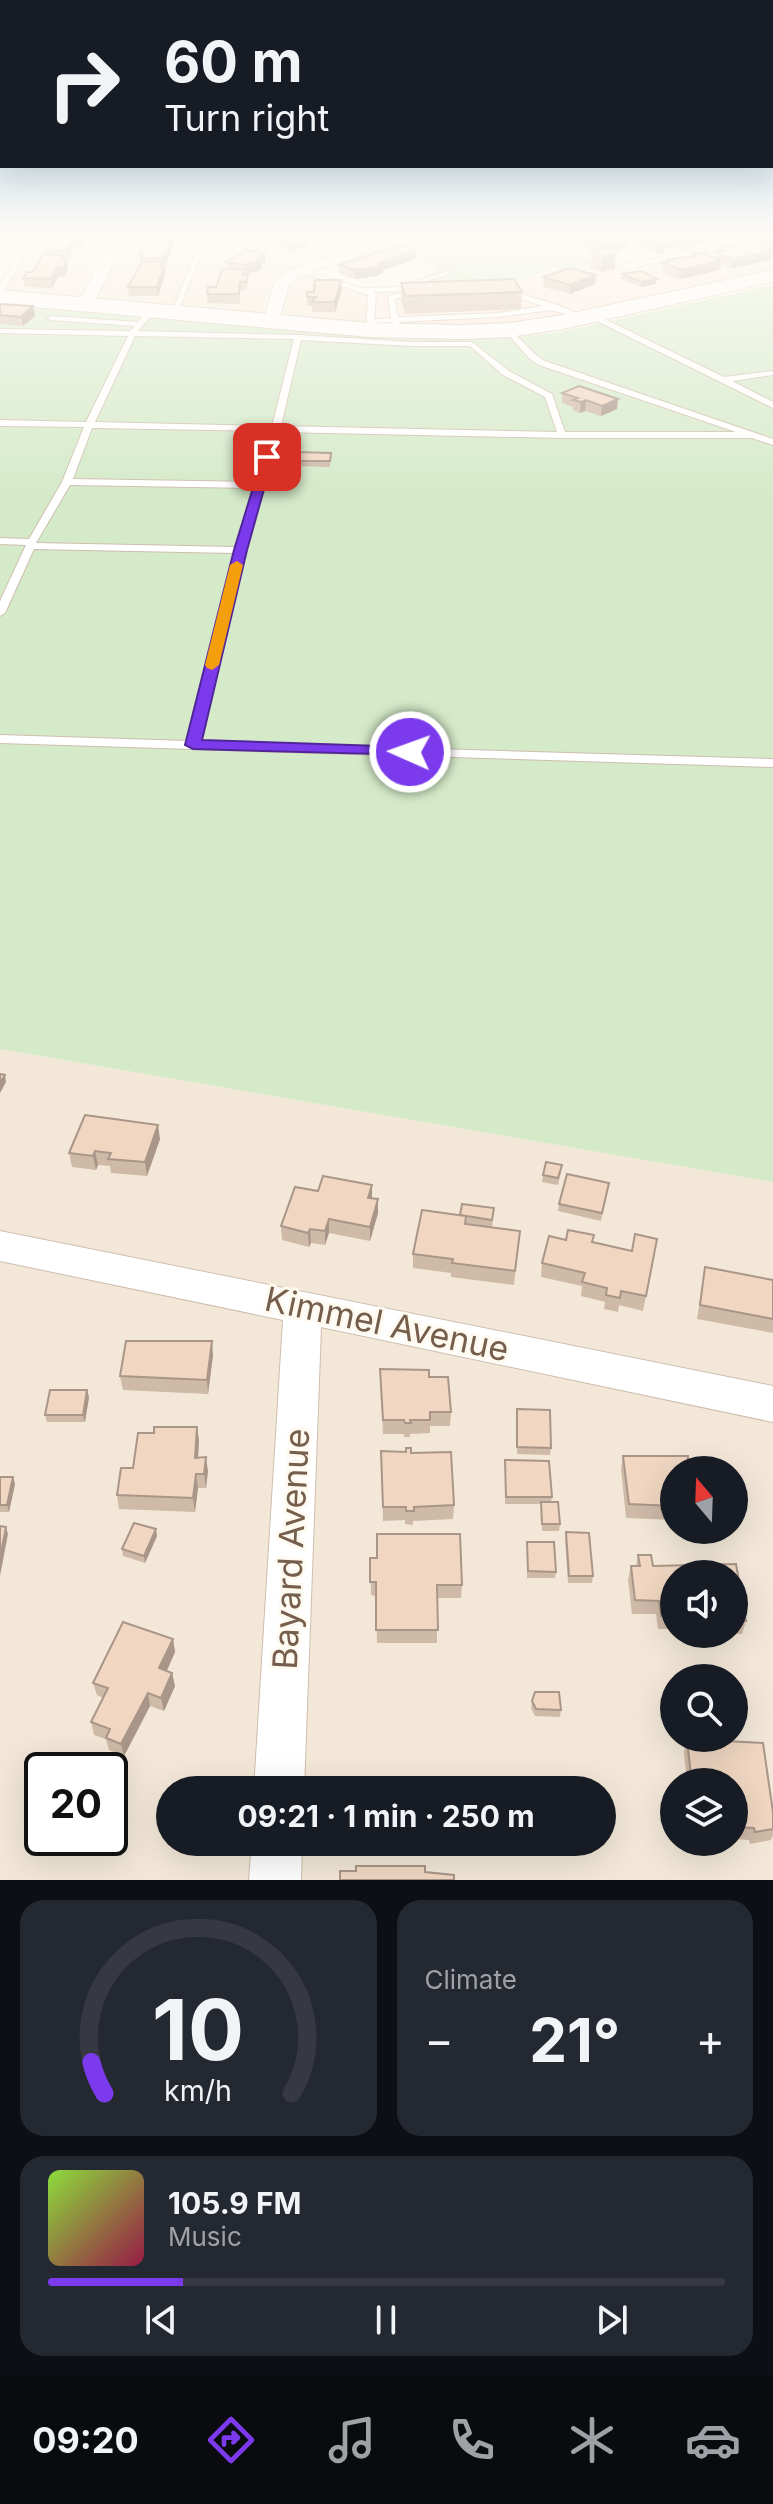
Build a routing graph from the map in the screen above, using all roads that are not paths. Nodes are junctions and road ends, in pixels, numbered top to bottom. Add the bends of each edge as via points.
1 (144, 325) edge
2 (345, 325) edge
3 (396, 325) joint
4 (541, 325) edge
5 (605, 325) edge
6 (370, 326) joint
7 (509, 330) junction
8 (0, 331) edge
9 (133, 333) junction
10 (298, 337) junction
11 (467, 338) junction
12 (773, 373) edge
13 (723, 380) junction
14 (770, 403) edge
15 (0, 423) edge
16 (89, 425) junction
17 (276, 429) junction
18 (562, 435) junction
19 (752, 435) junction
20 (773, 442) edge
21 (67, 482) junction
22 (259, 485) junction
23 (0, 541) edge
24 (31, 544) junction
25 (240, 550) junction
26 (0, 613) edge
27 (0, 739) edge
28 (193, 745) junction
29 (773, 763) edge
30 (0, 1246) edge
31 (303, 1307) junction
32 (773, 1404) edge
33 (280, 1776) edge
34 (276, 1856) edge
35 (275, 1880) edge

1 - 9 lane
2 - 6 street
3 - 6 street
3 - 11 street
4 - 7 street
5 - 13 lane
7 - 11 street
7 - 19 lane via 542,363
8 - 9 lane
9 - 10 lane
9 - 16 lane
10 - 11 lane via 412,344
10 - 17 lane
11 - 18 lane via 506,373 549,396
12 - 13 lane
13 - 14 lane
15 - 16 lane
16 - 17 lane
16 - 21 lane
17 - 18 lane
17 - 22 lane
18 - 19 lane
19 - 20 lane
21 - 22 lane
21 - 24 lane
22 - 25 lane
23 - 24 lane
24 - 25 lane
24 - 26 lane
25 - 28 lane
27 - 28 lane
28 - 29 lane
30 - 31 street, Kimmel Avenue
31 - 32 street, Kimmel Avenue
31 - 33 street, Bayard Avenue
34 - 35 street

